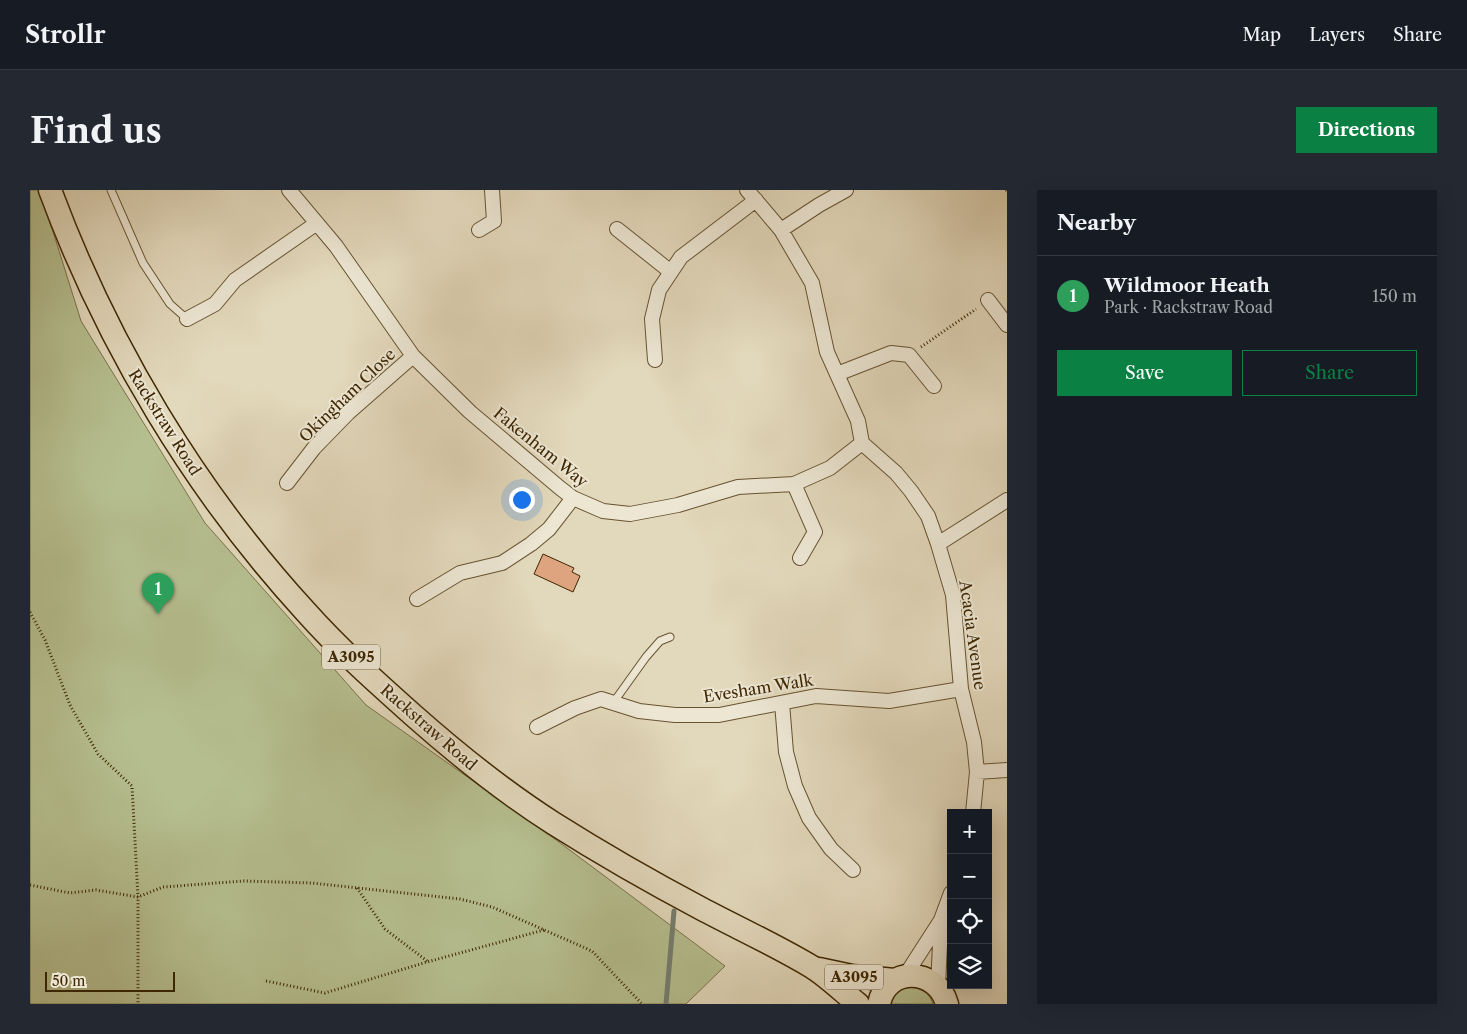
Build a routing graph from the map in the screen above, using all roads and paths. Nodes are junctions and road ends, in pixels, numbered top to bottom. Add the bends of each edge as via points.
1 (50, 190) edge
2 (111, 190) edge
3 (289, 190) edge
4 (492, 190) edge
5 (846, 190) edge
6 (752, 195) edge
7 (317, 223) junction
8 (617, 229) dead end
9 (479, 230) dead end
10 (781, 230) junction
11 (671, 272) junction
12 (988, 300) joint
13 (187, 319) joint
14 (1007, 324) edge
15 (909, 355) junction
16 (413, 356) junction
17 (656, 360) dead end
18 (837, 374) junction
19 (934, 386) dead end
20 (862, 443) junction
21 (287, 484) dead end
22 (794, 484) junction
23 (573, 498) junction
24 (1007, 500) edge
25 (938, 544) junction
26 (800, 558) dead end
27 (417, 599) dead end
28 (30, 612) edge
29 (670, 637) dead end
30 (961, 689) junction
31 (613, 703) junction
32 (782, 703) junction
33 (537, 727) dead end
34 (1007, 770) edge
35 (977, 772) junction
36 (973, 809) edge
37 (853, 870) dead end
38 (30, 885) edge
39 (357, 888) junction
40 (138, 897) junction
41 (949, 899) edge
42 (941, 920) junction
43 (544, 930) junction
44 (428, 962) junction
45 (814, 968) junction
46 (900, 978) junction
47 (266, 981) dead end
48 (946, 998) edge
49 (138, 1004) edge
50 (642, 1004) edge
51 (858, 1004) edge
52 (879, 1004) edge

1 - 45 main road, Rackstraw Road / A3095 via 78,262 154,407 204,484 261,560 307,614 400,703 475,768 550,821 623,866
2 - 13 lane via 143,263 170,304
3 - 7 street, Fakenham Way
4 - 9 street via 494,222
5 - 10 street
6 - 10 street
6 - 11 street via 681,257
7 - 13 street via 235,280 215,304
7 - 16 street, Fakenham Way
8 - 11 street
10 - 18 street via 812,283 827,352
11 - 17 street via 659,290 652,319
12 - 14 street
12 - 15 path
15 - 18 street via 891,353
15 - 19 street
16 - 21 street, Okingham Close via 321,441
16 - 23 street, Fakenham Way via 470,412
18 - 20 street via 858,421
20 - 22 street, Fakenham Way via 830,468
20 - 25 street, Acacia Avenue via 911,491 928,516
22 - 23 street, Fakenham Way via 738,487 678,505 630,514 603,511
22 - 26 street via 815,532
23 - 27 street via 549,529 502,563 460,573
24 - 25 street
25 - 30 street, Acacia Avenue via 953,595
28 - 40 path via 70,705 98,754 132,786
29 - 31 lane via 660,641 646,657
30 - 32 street, Evesham Walk via 889,701 816,696
30 - 35 street, Acacia Avenue via 974,742
31 - 32 street, Evesham Walk via 639,711 674,715 719,715
31 - 33 street, Evesham Walk via 601,699
32 - 37 street via 786,752 795,786 809,818 831,849
34 - 35 street
35 - 36 street, Acacia Avenue
38 - 40 path via 70,893 96,890
39 - 40 path via 244,880 163,887
39 - 43 path via 460,898 492,907
39 - 44 path via 385,929
40 - 49 path
41 - 42 street
42 - 46 street
42 - 48 street
43 - 44 path
43 - 50 path via 592,951
44 - 47 path via 325,993
45 - 46 main road, Rackstraw Road / A3095 via 852,976
45 - 51 main road, Rackstraw Road / A3095
46 - 48 main road, Rackstraw Road via 911,975 928,979
46 - 52 main road via 885,989

